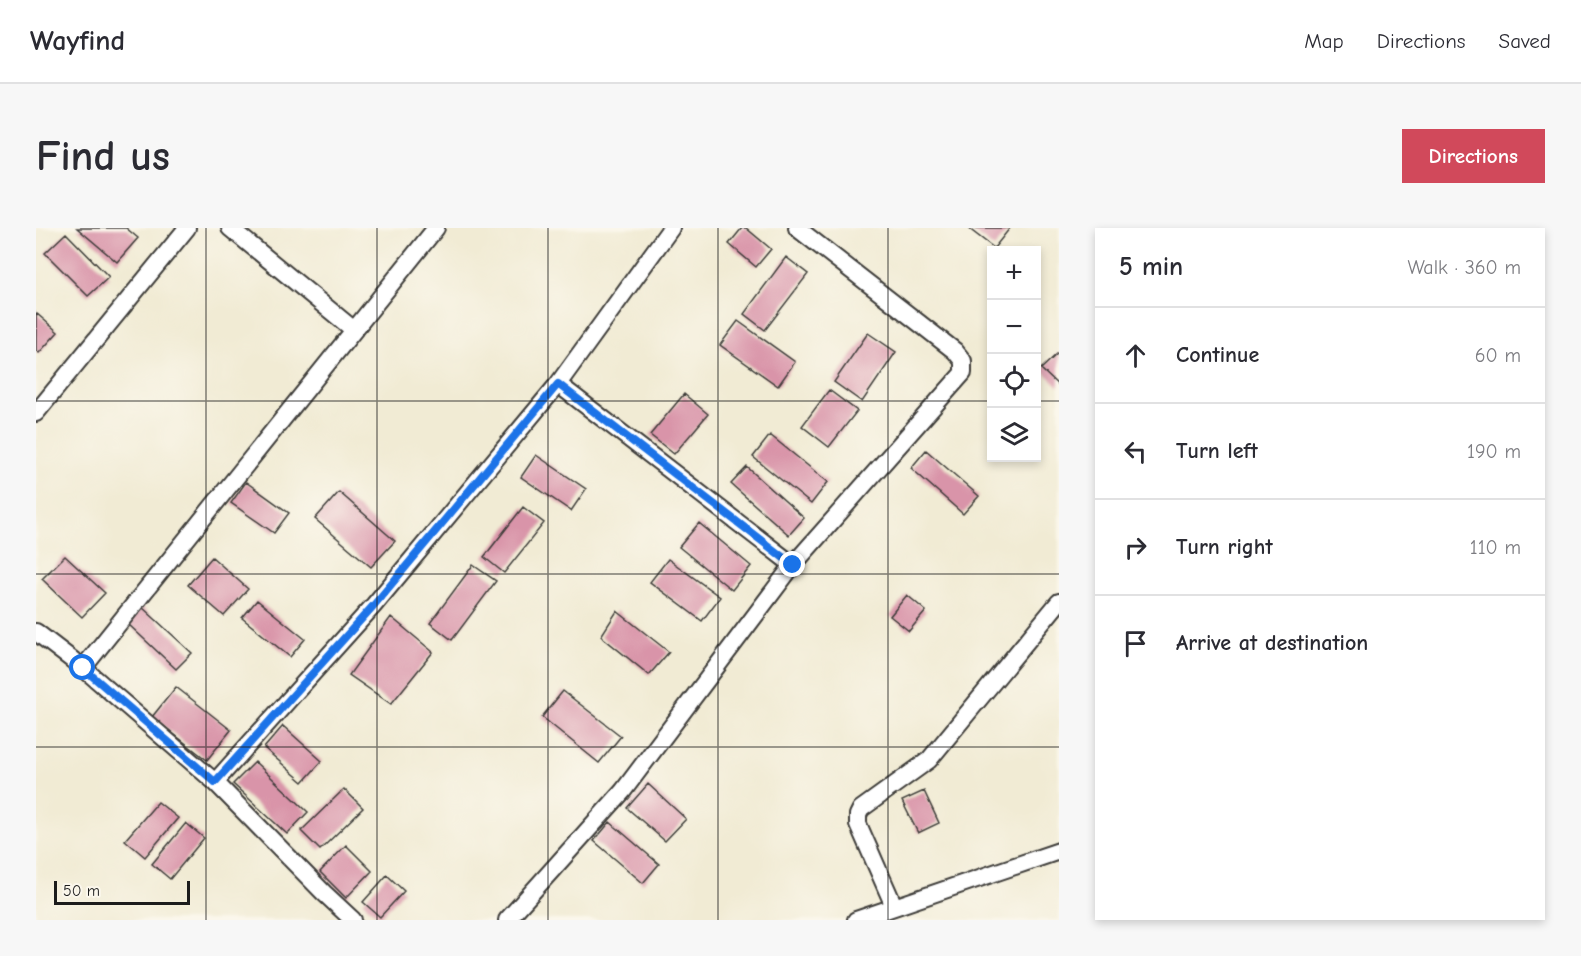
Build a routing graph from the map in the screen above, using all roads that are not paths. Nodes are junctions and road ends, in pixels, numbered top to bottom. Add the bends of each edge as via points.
1 (186, 228) edge
2 (230, 228) edge
3 (436, 228) edge
4 (671, 228) edge
5 (797, 228) edge
6 (354, 330) junction
7 (558, 384) junction
8 (36, 413) edge
9 (793, 565) junction
10 (1059, 602) edge
11 (36, 632) edge
12 (83, 668) junction
13 (215, 782) junction
14 (1059, 851) edge
15 (894, 906) junction
16 (353, 920) edge
17 (507, 920) edge
18 (856, 920) edge

1 - 8 street
2 - 6 street
3 - 6 street
4 - 7 street
5 - 9 street via 955,351 963,361 963,373
6 - 12 street
7 - 9 street
7 - 13 street via 374,605
9 - 17 street via 623,791
10 - 15 street via 929,760 861,809 858,824
11 - 12 street
12 - 13 street
13 - 16 street
14 - 15 street
15 - 18 street

